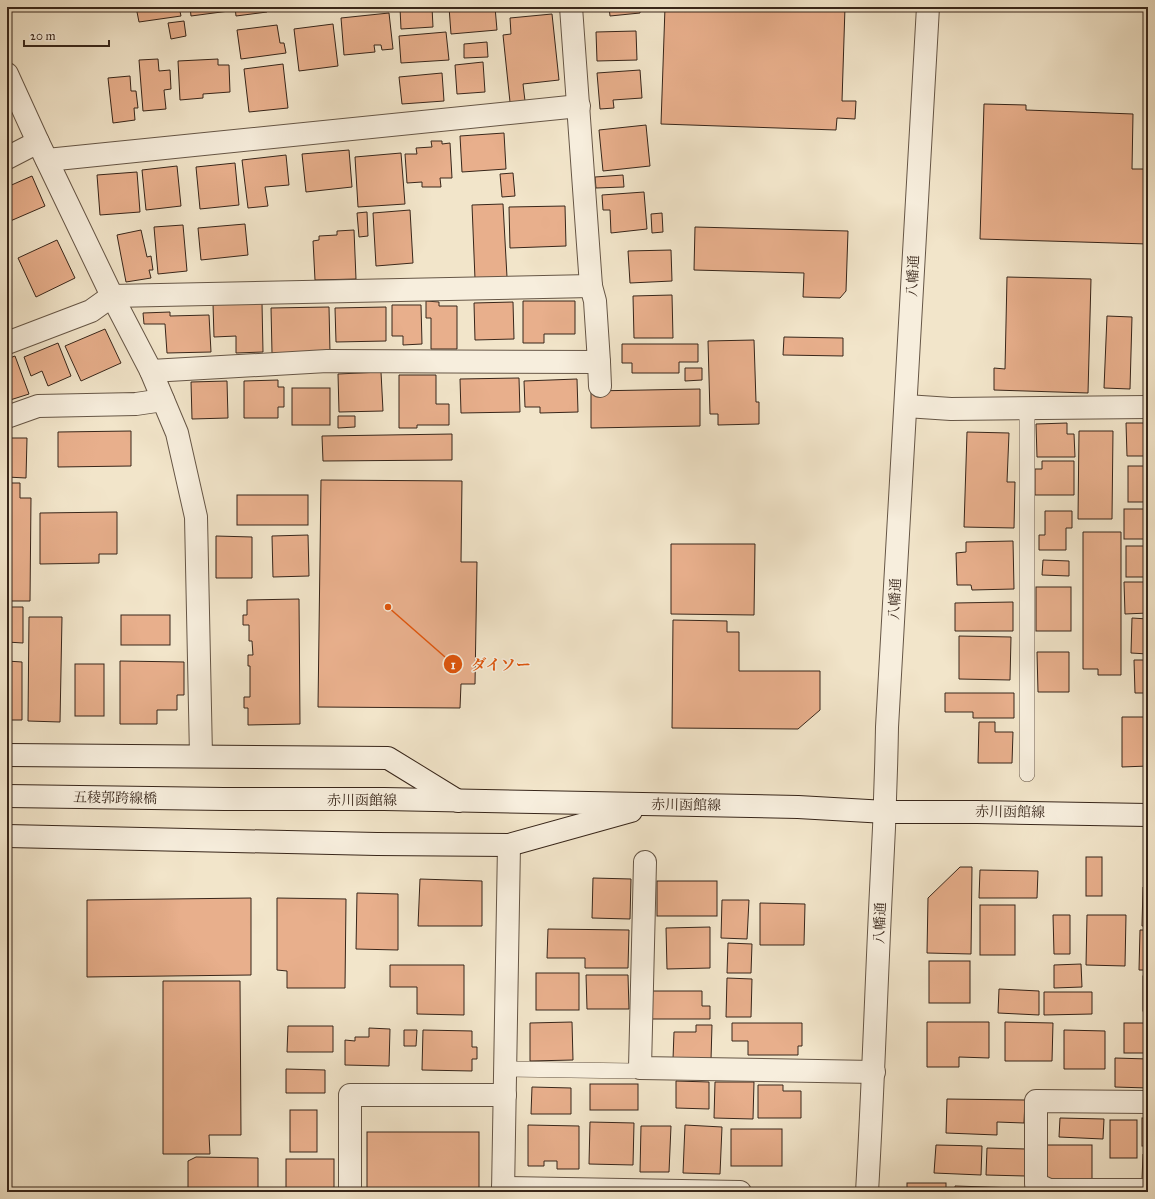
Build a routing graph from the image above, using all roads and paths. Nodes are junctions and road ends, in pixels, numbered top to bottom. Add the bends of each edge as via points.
1 (571, 7) edge
2 (928, 7) edge
3 (7, 74) edge
4 (579, 106) junction
5 (43, 151) junction
6 (7, 158) edge
7 (591, 286) junction
8 (112, 296) junction
9 (7, 343) edge
10 (599, 362) junction
11 (151, 371) junction
12 (600, 386) dead end
13 (163, 400) junction
14 (906, 406) junction
15 (1148, 407) edge
16 (1027, 409) junction
17 (7, 417) edge
18 (7, 755) edge
19 (201, 756) junction
20 (1027, 774) dead end
21 (7, 796) edge
22 (224, 800) joint
23 (458, 801) junction
24 (655, 804) junction
25 (886, 812) junction
26 (1148, 815) edge
27 (7, 836) edge
28 (509, 845) junction
29 (645, 862) dead end
30 (640, 1068) junction
31 (505, 1069) junction
32 (874, 1072) junction
33 (505, 1095) junction
34 (1148, 1102) edge
35 (504, 1190) edge
36 (1148, 1190) edge
37 (350, 1192) edge
38 (740, 1192) edge
39 (867, 1192) edge

1 - 4 street
2 - 14 street, 八幡通
3 - 5 street
4 - 5 street
4 - 7 street
5 - 6 street
5 - 8 street
7 - 8 street
7 - 10 street via 595,301
8 - 9 street via 91,311
8 - 11 street
10 - 11 street via 327,361
10 - 12 street
11 - 13 street
13 - 17 street via 136,404 38,406
13 - 19 street via 177,433 196,517
14 - 16 street
14 - 25 street, 八幡通 via 887,727
15 - 16 street
16 - 20 lane
18 - 19 street
19 - 23 street via 388,758
21 - 22 street, 五稜郭跨線橋
22 - 23 street, 赤川函館線
23 - 24 street, 赤川函館線
24 - 25 street, 赤川函館線
24 - 28 street
25 - 26 street, 赤川函館線
25 - 32 street, 八幡通
27 - 28 street
28 - 31 street
29 - 30 street
30 - 31 lane via 633,1071
30 - 32 street
31 - 33 street
32 - 39 street, 八幡通
33 - 35 street
33 - 37 street via 350,1095
34 - 36 street via 1036,1101 1036,1184 1049,1190
35 - 38 street

